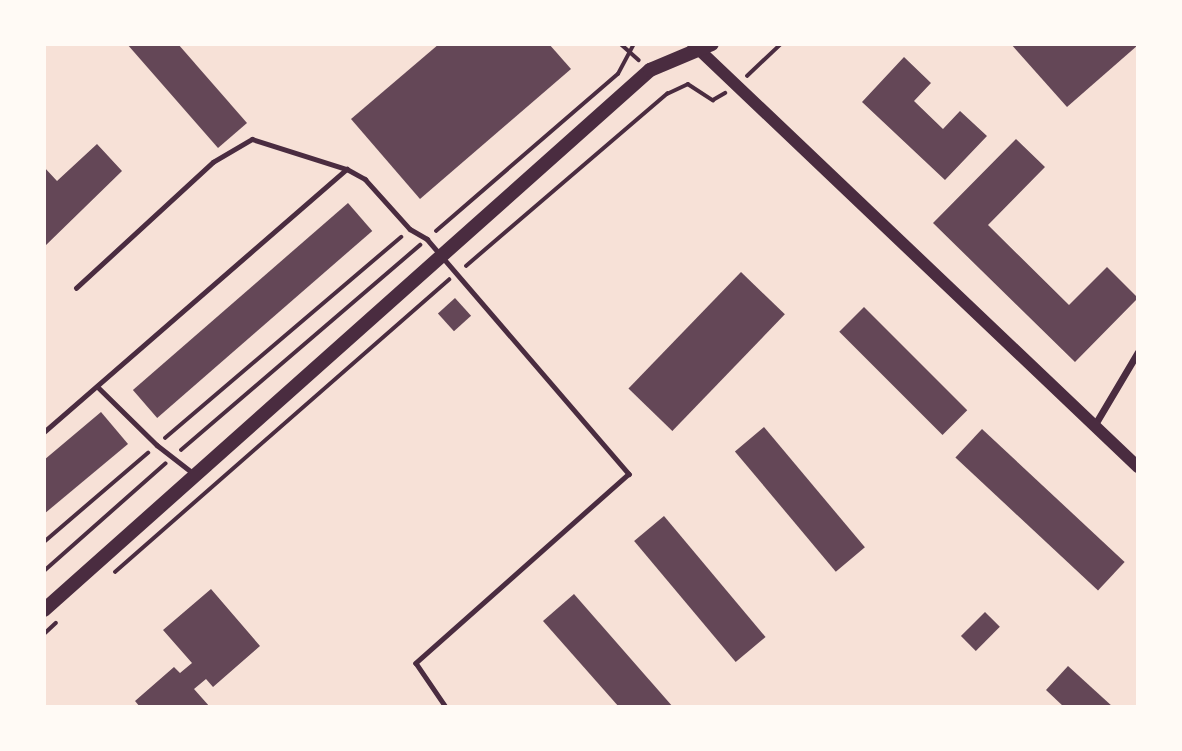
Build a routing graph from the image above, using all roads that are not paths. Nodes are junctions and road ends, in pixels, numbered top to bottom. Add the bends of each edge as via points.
1 (702, 46) edge
2 (347, 169) junction
3 (441, 257) junction
4 (76, 288) dead end
5 (1138, 352) edge
6 (98, 387) junction
7 (1094, 426) junction
8 (44, 432) edge
9 (1138, 467) edge
10 (199, 477) junction
11 (44, 610) edge
12 (446, 707) edge

1 - 3 main road via 650,70
1 - 7 street via 737,86
2 - 3 lane via 365,179
2 - 4 lane via 252,139 213,162
2 - 6 lane
3 - 10 main road
3 - 12 lane via 629,474 416,663
5 - 7 street
6 - 8 lane
6 - 10 lane via 157,446
7 - 9 street
10 - 11 main road

